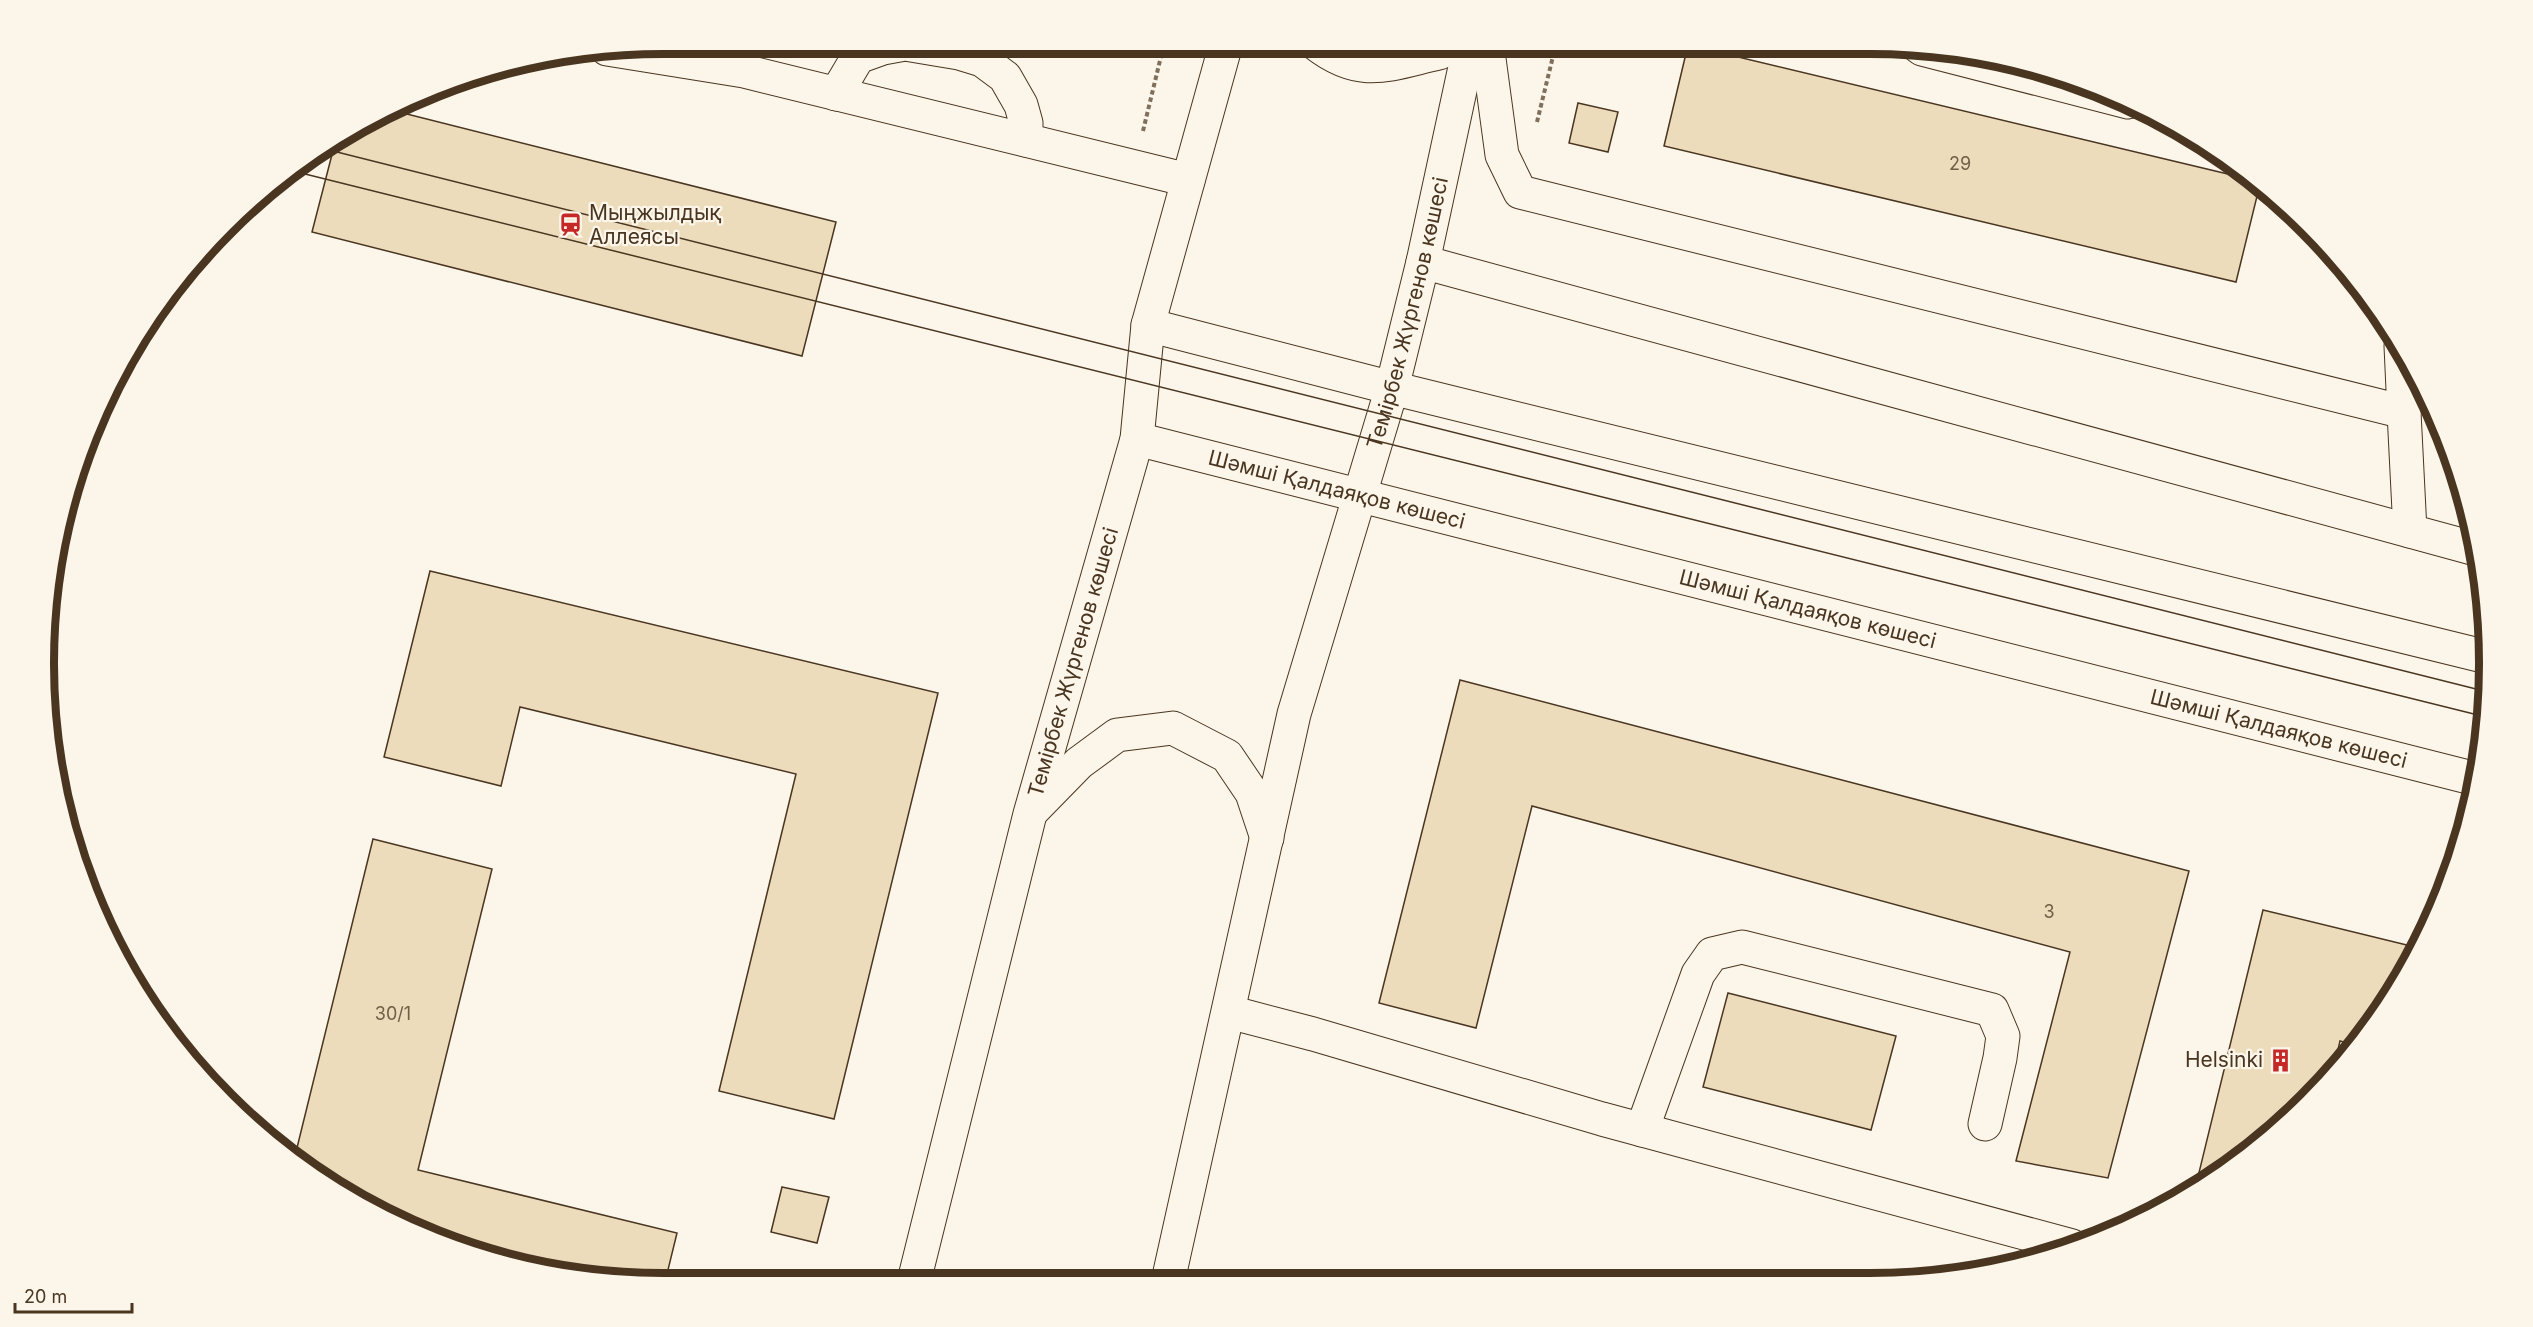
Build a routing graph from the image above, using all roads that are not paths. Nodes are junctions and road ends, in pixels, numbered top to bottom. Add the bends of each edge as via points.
1 (866, 54) edge
2 (962, 54) edge
3 (1223, 54) edge
4 (1329, 54) edge
5 (1434, 54) edge
6 (1468, 54) edge
7 (1489, 54) edge
8 (642, 55) edge
9 (1989, 66) edge
10 (2059, 84) edge
11 (836, 93) junction
12 (1026, 140) junction
13 (1188, 180) junction
14 (1423, 262) junction
15 (1148, 325) junction
16 (2402, 368) edge
17 (1392, 388) junction
18 (2404, 412) junction
19 (1137, 439) junction
20 (1361, 495) junction
21 (2410, 531) junction
22 (2467, 547) edge
23 (2479, 655) edge
24 (2468, 777) edge
25 (1030, 813) junction
26 (1267, 838) junction
27 (1229, 1012) junction
28 (1986, 1124) dead end
29 (1642, 1130) junction
30 (2059, 1243) edge
31 (916, 1273) edge
32 (1170, 1273) edge

1 - 11 street via 858,57
2 - 12 street via 982,60 1005,77 1021,105
3 - 13 street, Темірбек Жүргенов көшесі
4 - 5 street via 1370,68
6 - 14 street, Темірбек Жүргенов көшесі
7 - 18 street via 1502,154 1520,192
8 - 11 street via 744,71
9 - 10 street
11 - 12 street
12 - 13 street
13 - 15 street, Темірбек Жүргенов көшесі
14 - 17 street, Темірбек Жүргенов көшесі
14 - 21 street
15 - 17 street
15 - 19 street, Темірбек Жүргенов көшесі
16 - 18 street
17 - 20 street, Темірбек Жүргенов көшесі
17 - 23 street
18 - 21 street
19 - 20 street, Шәмші Қалдаяқов көшесі
19 - 25 street, Темірбек Жүргенов көшесі
20 - 24 street, Шәмші Қалдаяқов көшесі
20 - 26 street, Темірбек Жүргенов көшесі via 1294,714
21 - 22 street
25 - 26 street via 1079,763 1118,735 1173,728 1227,756 1252,793
25 - 31 street, Темірбек Жүргенов көшесі
26 - 27 street, Темірбек Жүргенов көшесі
27 - 29 street
27 - 32 street, Темірбек Жүргенов көшесі
28 - 29 street via 2003,1036 1992,1010 1742,947 1713,954 1698,974
29 - 30 street

